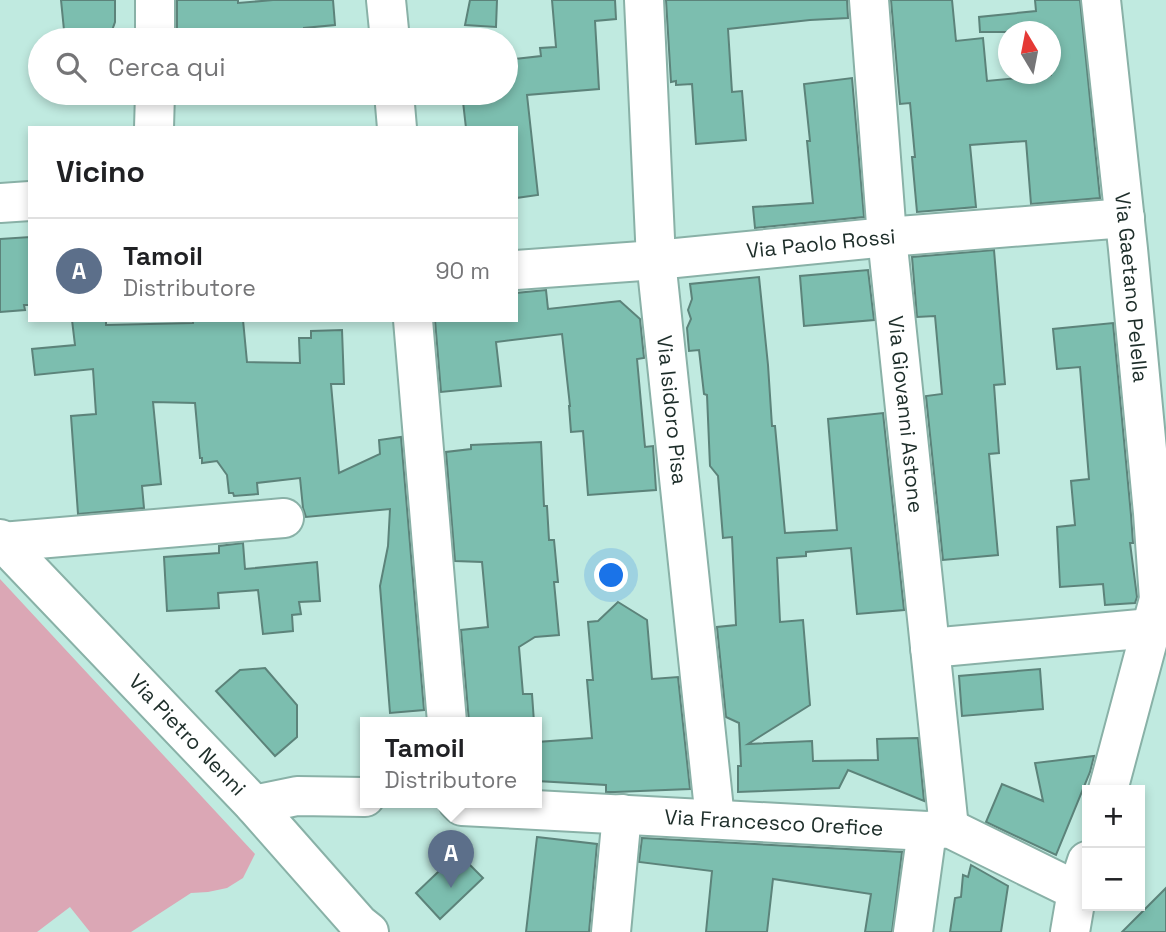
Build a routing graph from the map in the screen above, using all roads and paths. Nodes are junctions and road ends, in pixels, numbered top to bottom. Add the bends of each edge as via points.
1 (155, 0) edge
2 (386, 0) edge
3 (644, 0) edge
4 (869, 0) edge
5 (1101, 0) edge
6 (155, 28) edge
7 (389, 28) edge
8 (155, 105) edge
9 (395, 105) edge
10 (155, 126) edge
11 (397, 126) edge
12 (28, 201) edge
13 (0, 203) edge
14 (1125, 218) junction
15 (887, 237) junction
16 (656, 260) junction
17 (518, 270) edge
18 (413, 322) edge
19 (1158, 467) edge
20 (284, 518) dead end
21 (1, 541) edge
22 (1162, 573) edge
23 (1151, 628) junction
24 (930, 648) junction
25 (447, 717) edge
26 (1109, 785) edge
27 (360, 797) edge
28 (254, 805) junction
29 (502, 808) edge
30 (622, 814) junction
31 (715, 819) junction
32 (938, 830) junction
33 (1082, 876) edge
34 (361, 929) edge
35 (611, 932) edge
36 (913, 932) edge
37 (1070, 932) edge

1 - 6 street
2 - 7 street
3 - 16 street, Via Isidoro Pisa
4 - 15 street, Via Giovanni Astone
5 - 14 street, Via Gaetano Pelella
8 - 10 street
9 - 11 street
12 - 13 street
14 - 15 street, Via Paolo Rossi
14 - 19 street, Via Gaetano Pelella
15 - 16 street, Via Paolo Rossi
15 - 24 street, Via Giovanni Astone
16 - 17 street, Via Paolo Rossi
16 - 31 street, Via Isidoro Pisa
18 - 25 street
19 - 22 street, Via Gaetano Pelella
20 - 21 street, Via Pietro Nenni
21 - 28 street, Via Pietro Nenni
22 - 23 street, Via Gaetano Pelella
23 - 24 street
23 - 26 street, Via Gaetano Pelella
24 - 32 street, Via Giovanni Astone
27 - 28 street via 296,796
28 - 34 street, Via Pietro Nenni
29 - 30 street, Via Francesco Orefice
30 - 31 street, Via Francesco Orefice
30 - 35 street
31 - 32 street, Via Francesco Orefice
32 - 33 street, Via Francesco Orefice
32 - 36 street, Via Giovanni Astone
33 - 37 street

